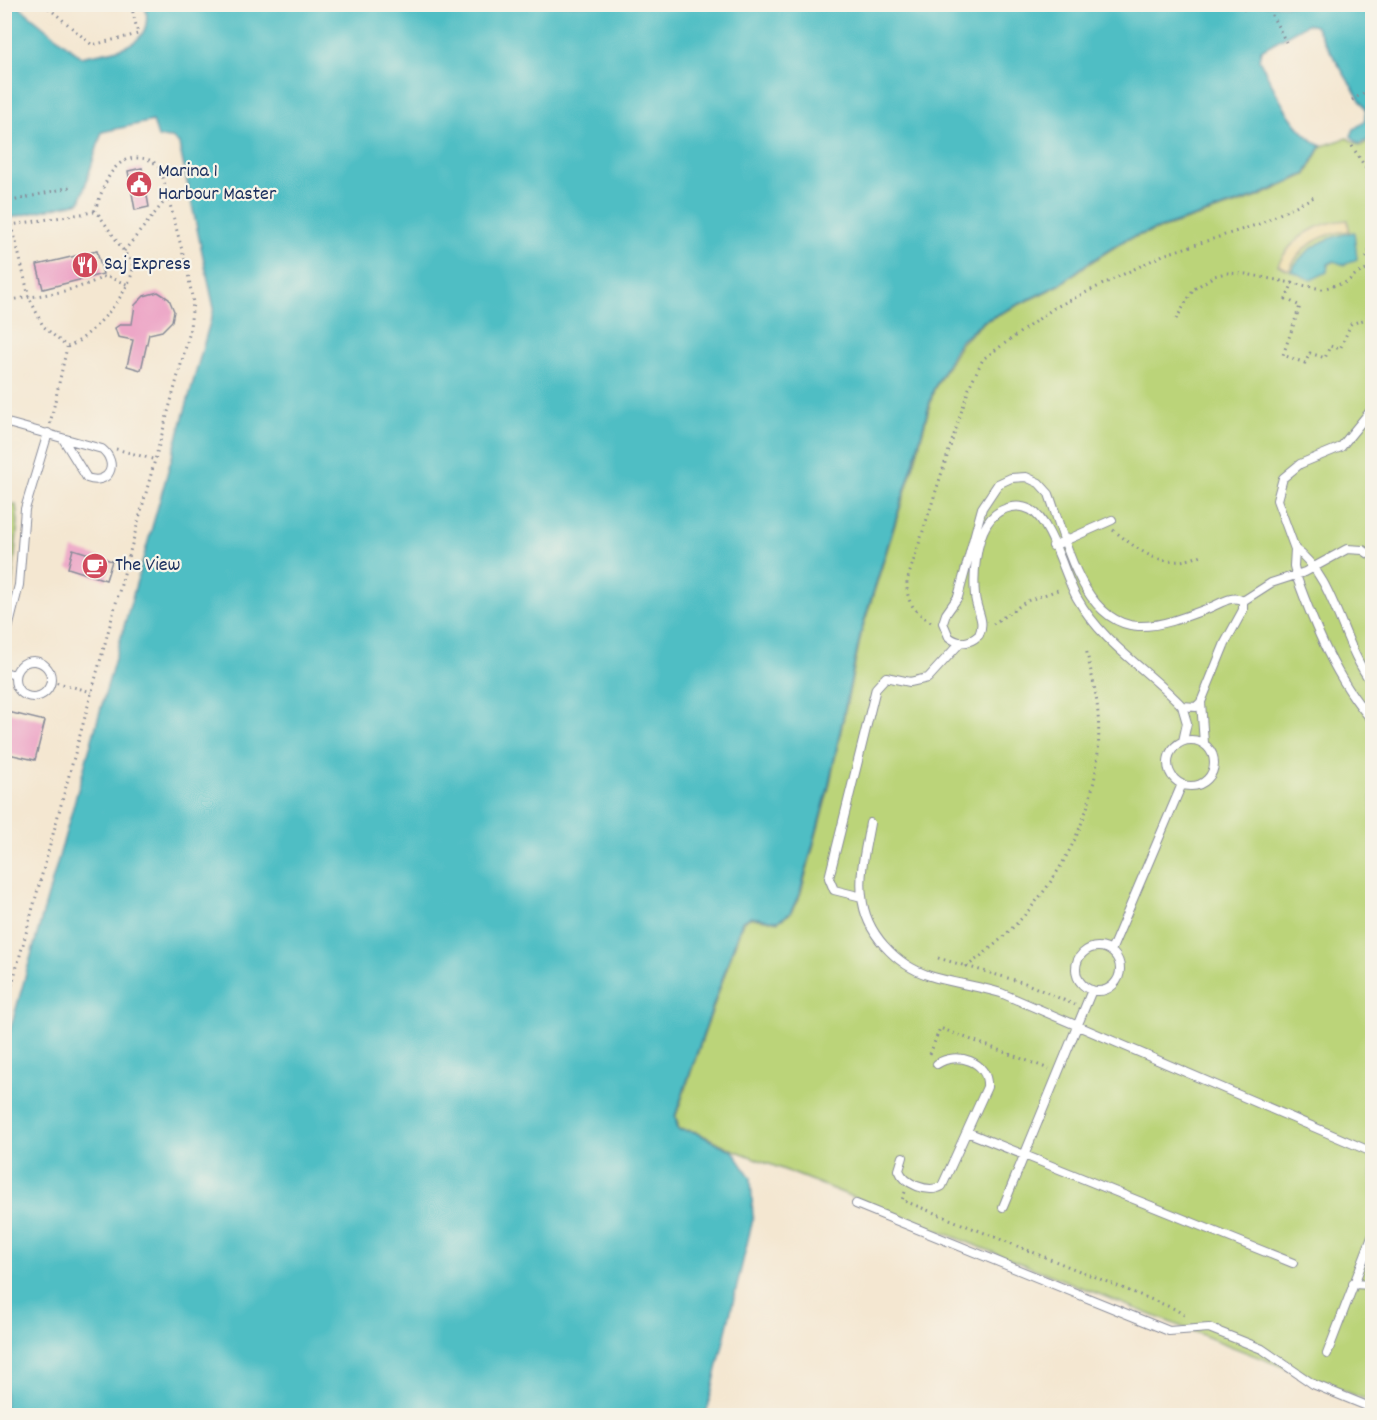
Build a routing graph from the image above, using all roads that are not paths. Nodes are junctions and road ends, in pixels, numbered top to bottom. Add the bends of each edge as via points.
1 (1372, 409) edge
2 (4, 422) edge
3 (48, 433) junction
4 (63, 440) junction
5 (1108, 522) road end
6 (1066, 540) junction
7 (1053, 546) junction
8 (1295, 549) junction
9 (1372, 556) edge
10 (1314, 567) junction
11 (1296, 575) junction
12 (1243, 601) junction
13 (960, 643) junction
14 (4, 645) edge
15 (4, 672) edge
16 (15, 675) junction
17 (1372, 683) edge
18 (1201, 702) junction
19 (1182, 706) junction
20 (1372, 720) edge
21 (1183, 741) junction
22 (1204, 743) junction
23 (1182, 784) junction
24 (870, 823) dead end
25 (861, 897) junction
26 (1111, 951) junction
27 (1092, 990) junction
28 (1078, 1026) junction
29 (937, 1064) dead end
30 (967, 1132) junction
31 (1372, 1152) edge
32 (1024, 1155) junction
33 (903, 1156) dead end
34 (856, 1204) dead end
35 (1003, 1207) dead end
36 (1372, 1238) edge
37 (1293, 1263) dead end
38 (1353, 1284) junction
39 (1372, 1285) edge
40 (1327, 1354) dead end
41 (1372, 1408) edge

1 - 8 lane via 1341,447 1300,464 1283,478 1277,500
2 - 3 lane
3 - 4 lane
3 - 14 lane via 26,509 19,585
4 - 4 lane via 82,473 101,480 111,471 111,458 102,449
5 - 6 lane
6 - 7 lane
6 - 12 lane via 1092,601 1116,621 1150,626 1231,599
6 - 13 lane via 1049,494 1040,483 1026,477 998,484 982,508 958,597 946,614 945,631
7 - 13 lane via 1044,523 1030,510 1011,507 993,515 983,531 976,565 975,595 982,621 979,635
7 - 19 lane via 1083,608 1106,638
8 - 10 lane
8 - 11 lane
9 - 10 lane via 1364,550 1347,549
10 - 11 lane
10 - 17 lane via 1353,652
11 - 12 lane via 1265,586
11 - 20 lane via 1331,659
12 - 18 lane via 1243,610
13 - 25 lane via 928,678 910,682 886,677 876,688 830,878 834,890
15 - 16 lane
16 - 16 lane via 16,687 30,697 46,692 51,681 47,668 36,662 23,664
18 - 19 lane via 1196,707
18 - 22 lane
19 - 21 lane via 1187,723
21 - 22 lane
21 - 23 lane via 1170,753 1168,762 1170,771
22 - 23 lane via 1211,750 1214,769 1201,784
23 - 26 lane
24 - 25 lane
25 - 28 lane via 881,942 910,967 1001,993
26 - 27 lane via 1120,968 1117,981 1106,989
26 - 27 lane via 1091,948 1077,963 1081,982
27 - 28 lane
28 - 31 lane
28 - 32 lane
29 - 30 lane via 957,1057 977,1065 986,1074 987,1087
30 - 32 lane
30 - 33 lane via 942,1186 933,1190 909,1181 899,1170
32 - 35 lane
32 - 37 lane
34 - 41 lane via 1169,1331 1201,1327 1262,1349 1313,1384
36 - 38 lane
38 - 39 lane
38 - 40 lane

